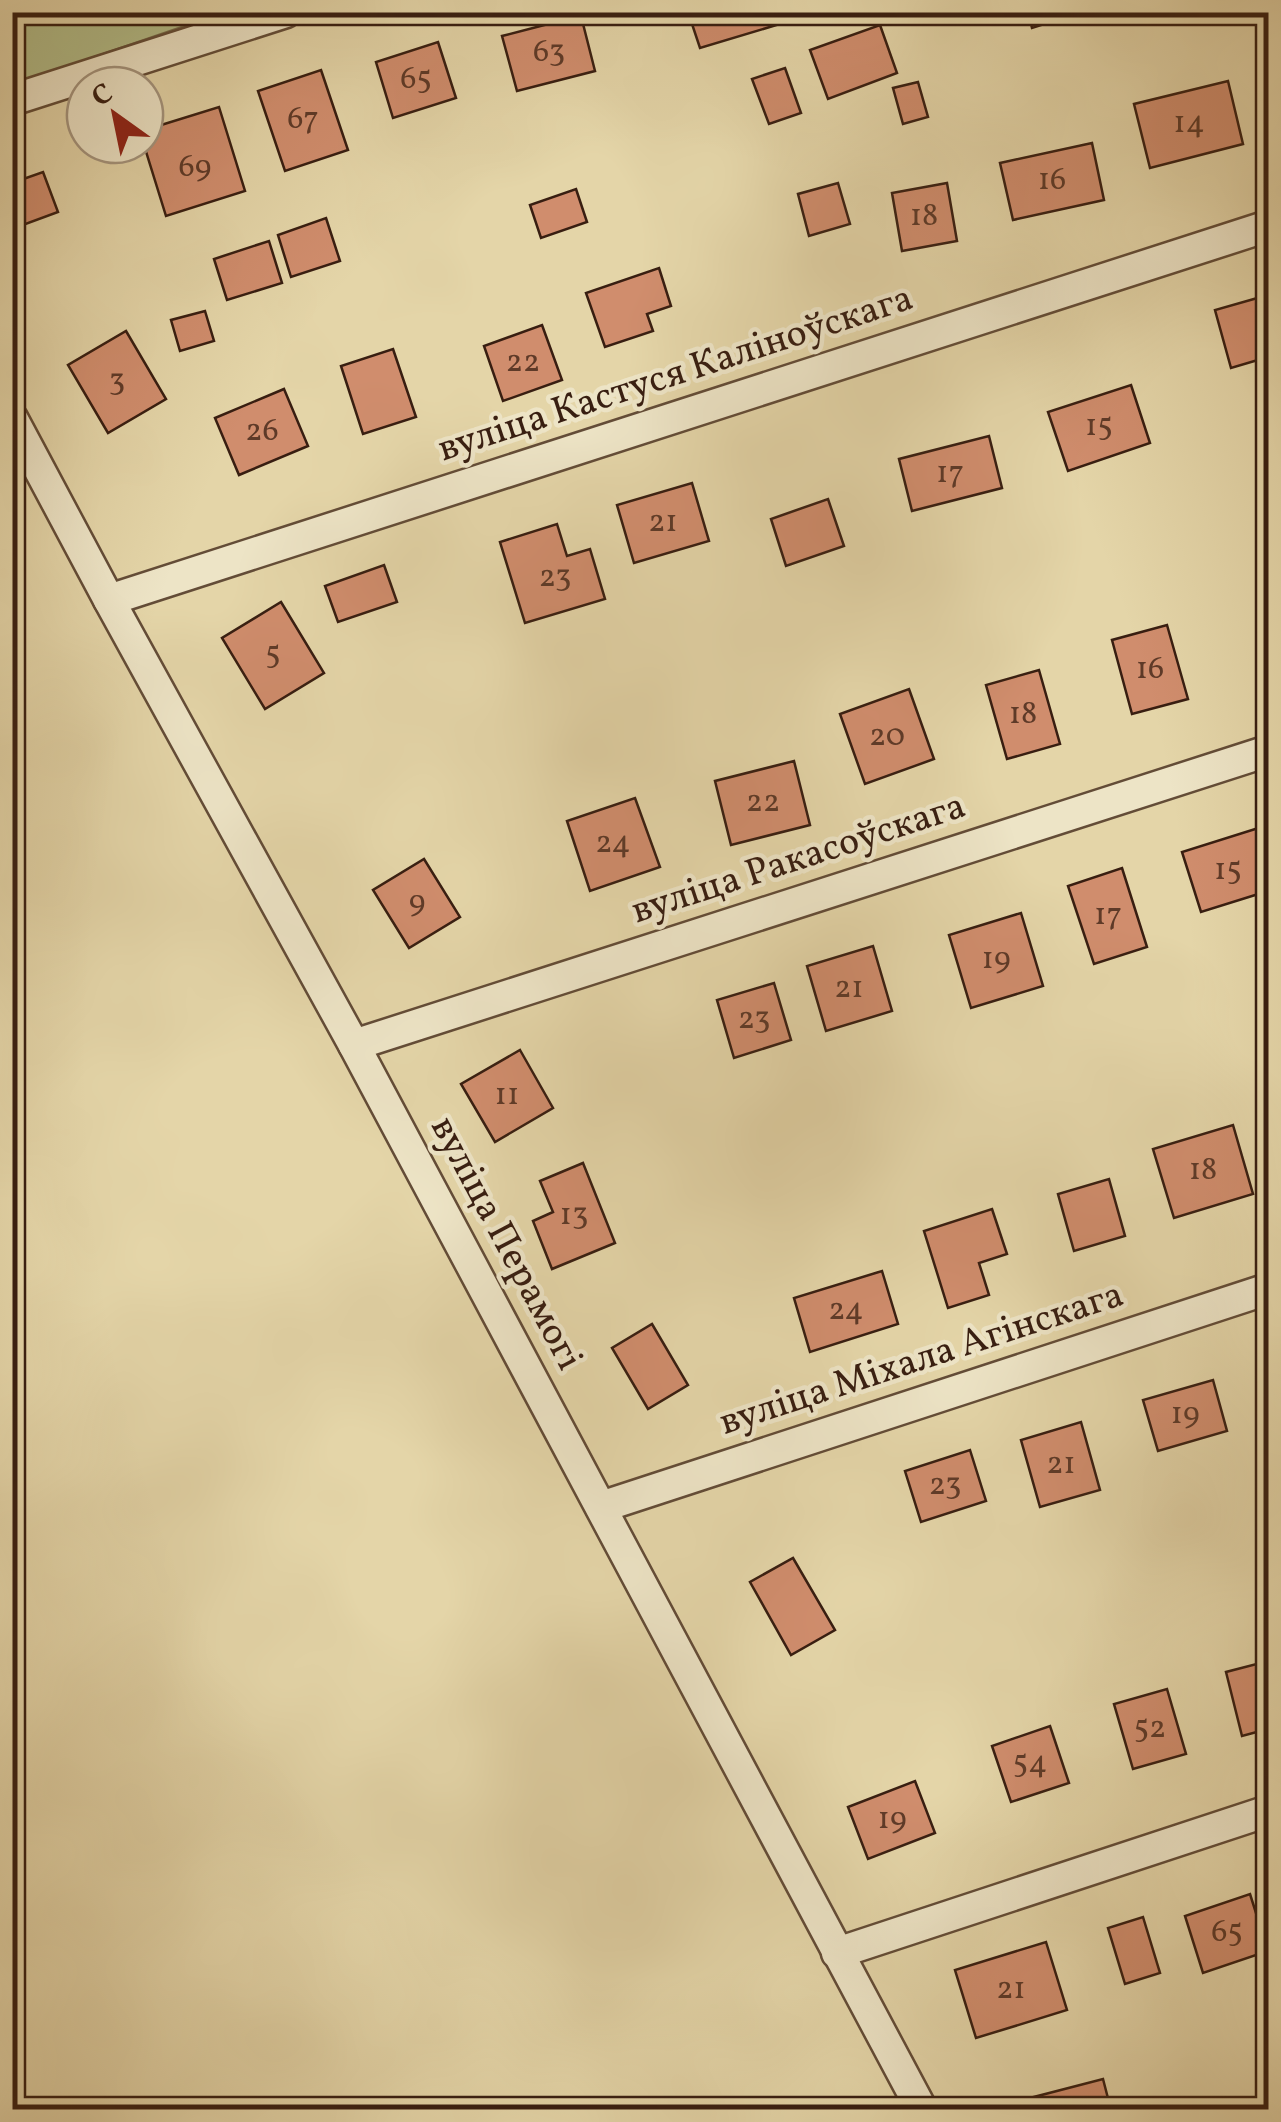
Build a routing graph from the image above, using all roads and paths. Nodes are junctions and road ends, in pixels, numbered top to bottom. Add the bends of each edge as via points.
1 (286, 12) edge
2 (12, 100) edge
3 (1268, 226) edge
4 (12, 418) edge
5 (109, 600) junction
6 (1268, 751) edge
7 (354, 1045) junction
8 (1268, 1289) edge
9 (600, 1507) junction
10 (1268, 1810) edge
11 (837, 1953) junction
12 (922, 2110) edge

1 - 2 street
3 - 5 street, вуліца Кастуся Каліноўскага
4 - 5 street, вуліца Перамогі
5 - 7 street, вуліца Перамогі
6 - 7 street, вуліца Ракасоўскага
7 - 9 street, вуліца Перамогі
8 - 9 street, вуліца Міхала Агінскага
9 - 11 street, вуліца Перамогі
10 - 11 street
11 - 12 street, вуліца Перамогі

